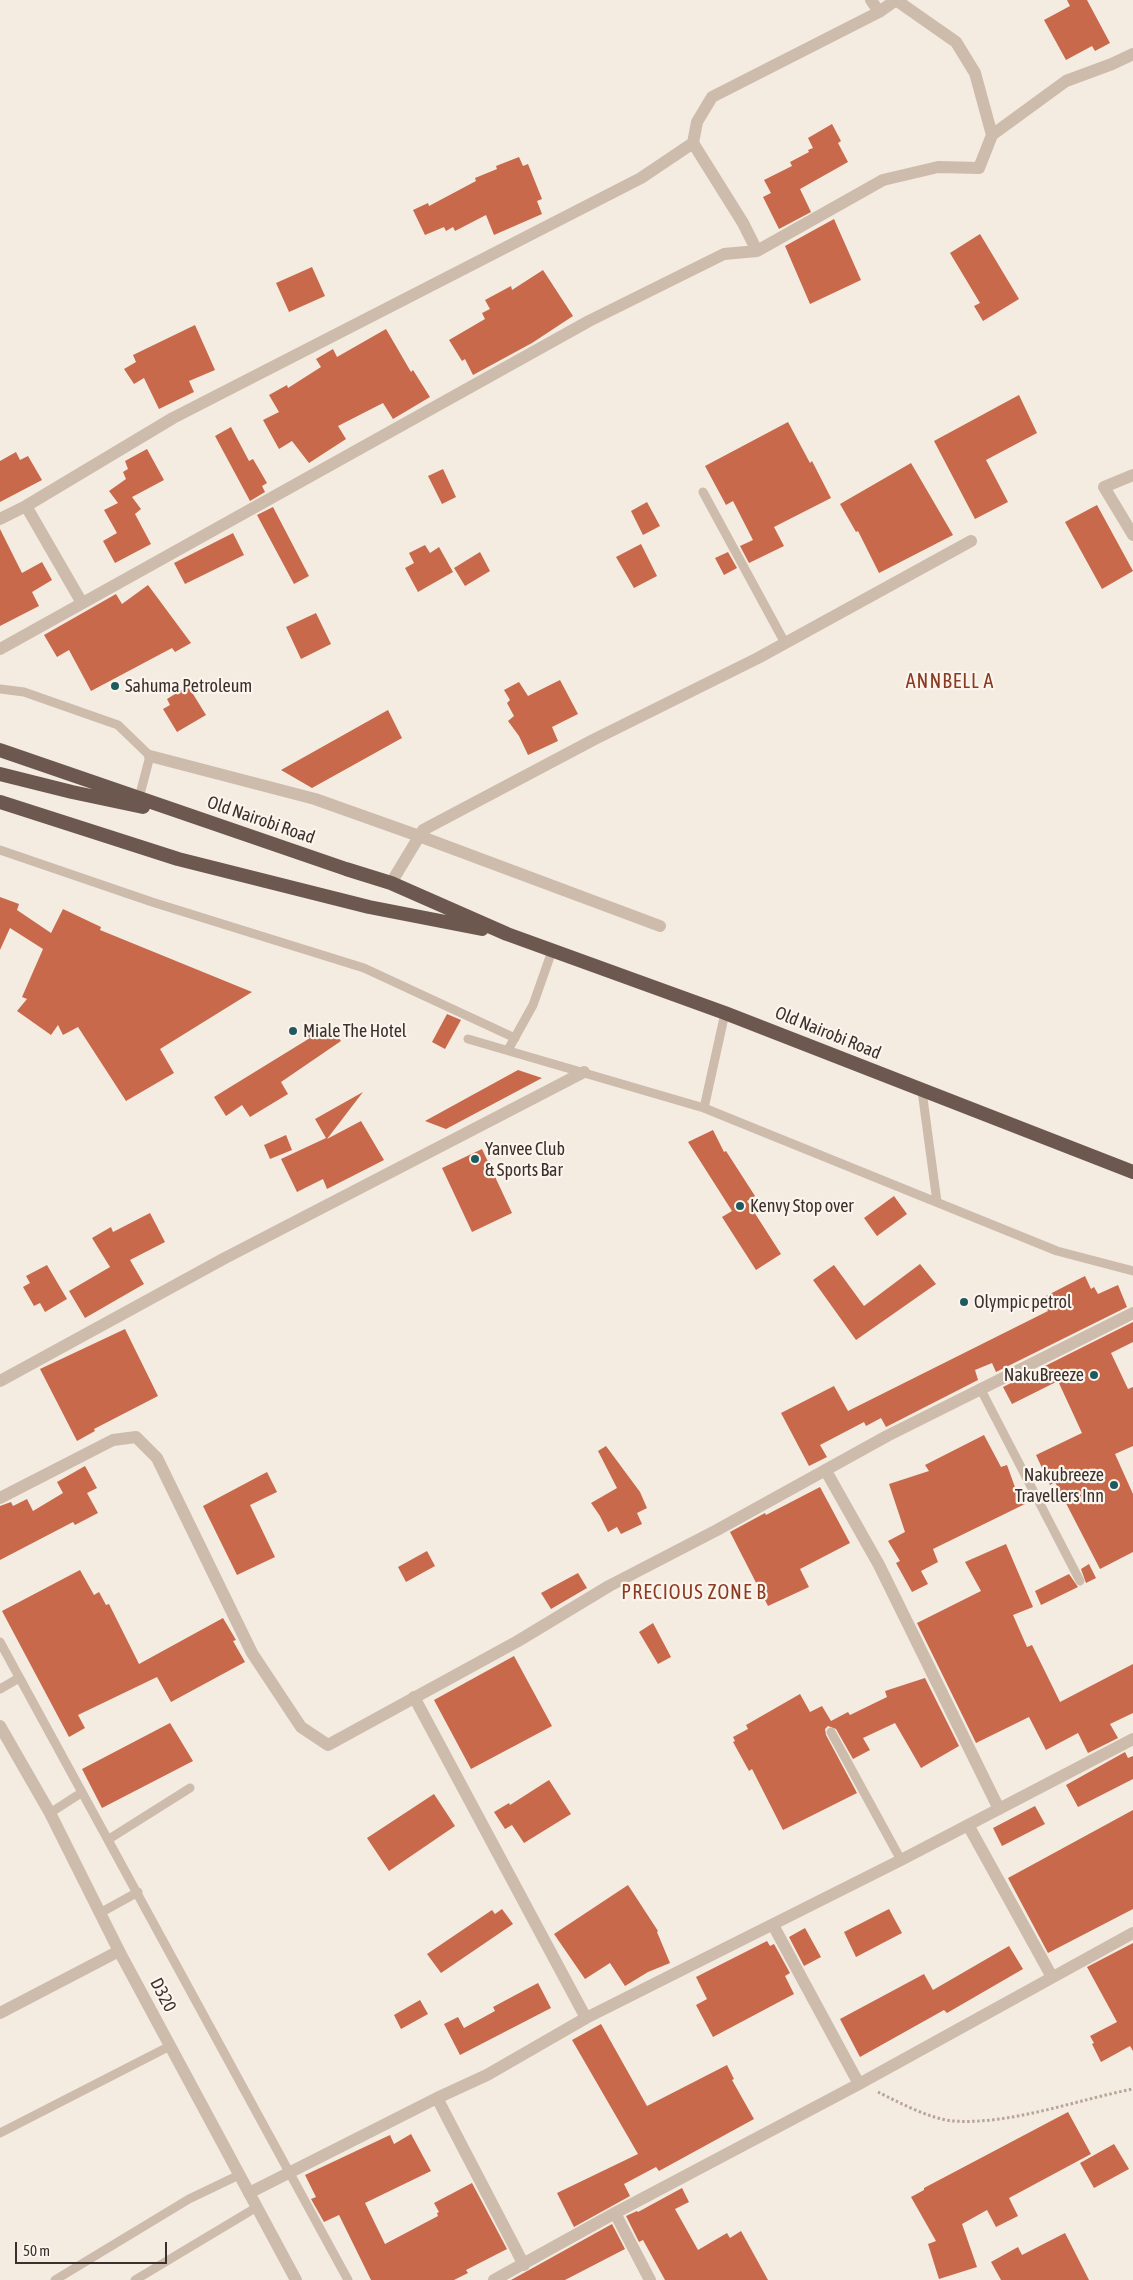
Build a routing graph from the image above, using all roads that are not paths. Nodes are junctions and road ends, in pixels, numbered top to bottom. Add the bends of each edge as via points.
1 (871, 0) edge
2 (896, 0) edge
3 (879, 12) junction
4 (1133, 54) edge
5 (992, 136) junction
6 (694, 143) junction
7 (757, 251) junction
8 (1133, 475) edge
9 (704, 492) dead end
10 (26, 506) junction
11 (0, 519) edge
12 (1133, 535) edge
13 (971, 541) dead end
14 (82, 604) junction
15 (785, 643) junction
16 (0, 649) edge
17 (0, 689) edge
18 (0, 750) edge
19 (150, 756) junction
20 (0, 774) edge
21 (139, 798) junction
22 (0, 802) edge
23 (198, 818) junction
24 (419, 836) junction
25 (0, 850) edge
26 (391, 883) junction
27 (660, 926) dead end
28 (507, 934) junction
29 (552, 951) junction
30 (725, 1013) junction
31 (515, 1038) junction
32 (468, 1039) dead end
33 (508, 1050) junction
34 (584, 1072) junction
35 (922, 1091) junction
36 (704, 1108) junction
37 (1133, 1172) edge
38 (937, 1202) junction
39 (1133, 1270) edge
40 (1133, 1313) edge
41 (0, 1381) edge
42 (980, 1388) junction
43 (826, 1470) junction
44 (0, 1498) edge
45 (1080, 1581) dead end
46 (0, 1642) edge
47 (19, 1678) junction
48 (0, 1689) edge
49 (414, 1697) junction
50 (0, 1726) edge
51 (832, 1732) dead end
52 (1133, 1739) edge
53 (190, 1788) dead end
54 (81, 1793) junction
55 (999, 1809) junction
56 (50, 1812) junction
57 (968, 1825) junction
58 (109, 1839) junction
59 (901, 1860) junction
60 (138, 1892) junction
61 (100, 1912) junction
62 (772, 1925) junction
63 (1133, 1933) edge
64 (119, 1951) junction
65 (1052, 1977) junction
66 (0, 2013) edge
67 (586, 2018) junction
68 (170, 2046) junction
69 (859, 2084) junction
70 (437, 2098) junction
71 (0, 2133) edge
72 (239, 2174) junction
73 (288, 2174) junction
74 (249, 2193) junction
75 (257, 2207) junction
76 (615, 2212) junction
77 (524, 2265) junction
78 (55, 2280) edge
79 (136, 2280) edge
80 (296, 2280) edge
81 (348, 2280) edge
82 (494, 2280) edge
83 (650, 2280) edge

1 - 3 street
2 - 3 street
2 - 5 street via 956,42 975,73
3 - 6 street via 712,97 697,122
4 - 5 street via 1066,81
5 - 7 street via 979,168 938,167 883,180
6 - 7 street
6 - 10 street via 641,178 173,418
7 - 14 street via 724,254 589,321
8 - 12 street via 1104,488
9 - 15 lane
10 - 11 street
10 - 14 street
13 - 15 street
14 - 16 street
15 - 24 street via 593,740 423,830
17 - 19 lane via 24,692 118,725
18 - 21 highway, Old Nairobi Road
19 - 21 lane
19 - 24 street via 315,800
20 - 23 highway
21 - 23 highway, Old Nairobi Road
22 - 28 highway, Old Nairobi Road via 178,859 369,907
23 - 26 highway, Old Nairobi Road
24 - 26 street
24 - 27 street
25 - 31 lane via 161,905 364,968
26 - 28 highway, Old Nairobi Road
28 - 29 highway, Old Nairobi Road
29 - 30 highway, Old Nairobi Road
29 - 31 lane via 532,1005
30 - 35 highway, Old Nairobi Road
30 - 36 lane
31 - 33 lane
32 - 33 lane
33 - 34 lane
34 - 36 lane
34 - 41 street via 225,1258
35 - 37 highway, Old Nairobi Road
35 - 38 lane
36 - 38 lane
38 - 39 lane via 1057,1251
40 - 42 street
42 - 43 street
42 - 45 lane
43 - 49 street via 609,1586 518,1641
43 - 55 street via 879,1565
44 - 49 street via 113,1440 136,1437 157,1458 252,1653 300,1727 328,1745
46 - 47 lane
47 - 48 lane
47 - 54 lane
49 - 67 street
50 - 56 street, D320 / D320
51 - 59 lane
52 - 55 street
53 - 58 lane
54 - 56 lane
54 - 58 lane
55 - 57 street
56 - 61 street, D320 / D320
57 - 59 street
57 - 65 street
58 - 60 lane
59 - 62 street
60 - 61 lane
60 - 73 lane
61 - 64 street, D320 / D320
62 - 67 street
62 - 69 street
63 - 65 street
64 - 66 street
64 - 68 street, D320 / D320
65 - 69 street
67 - 70 street via 487,2075
68 - 71 lane
68 - 72 street, D320 / D320
69 - 76 street
70 - 73 street
70 - 77 street
72 - 74 street, D320 / D320
72 - 78 lane via 189,2199
73 - 74 street
73 - 81 lane
74 - 75 street, D320 / D320
75 - 79 lane
75 - 80 street, D320 / D320
76 - 77 street
76 - 83 street
77 - 82 street

